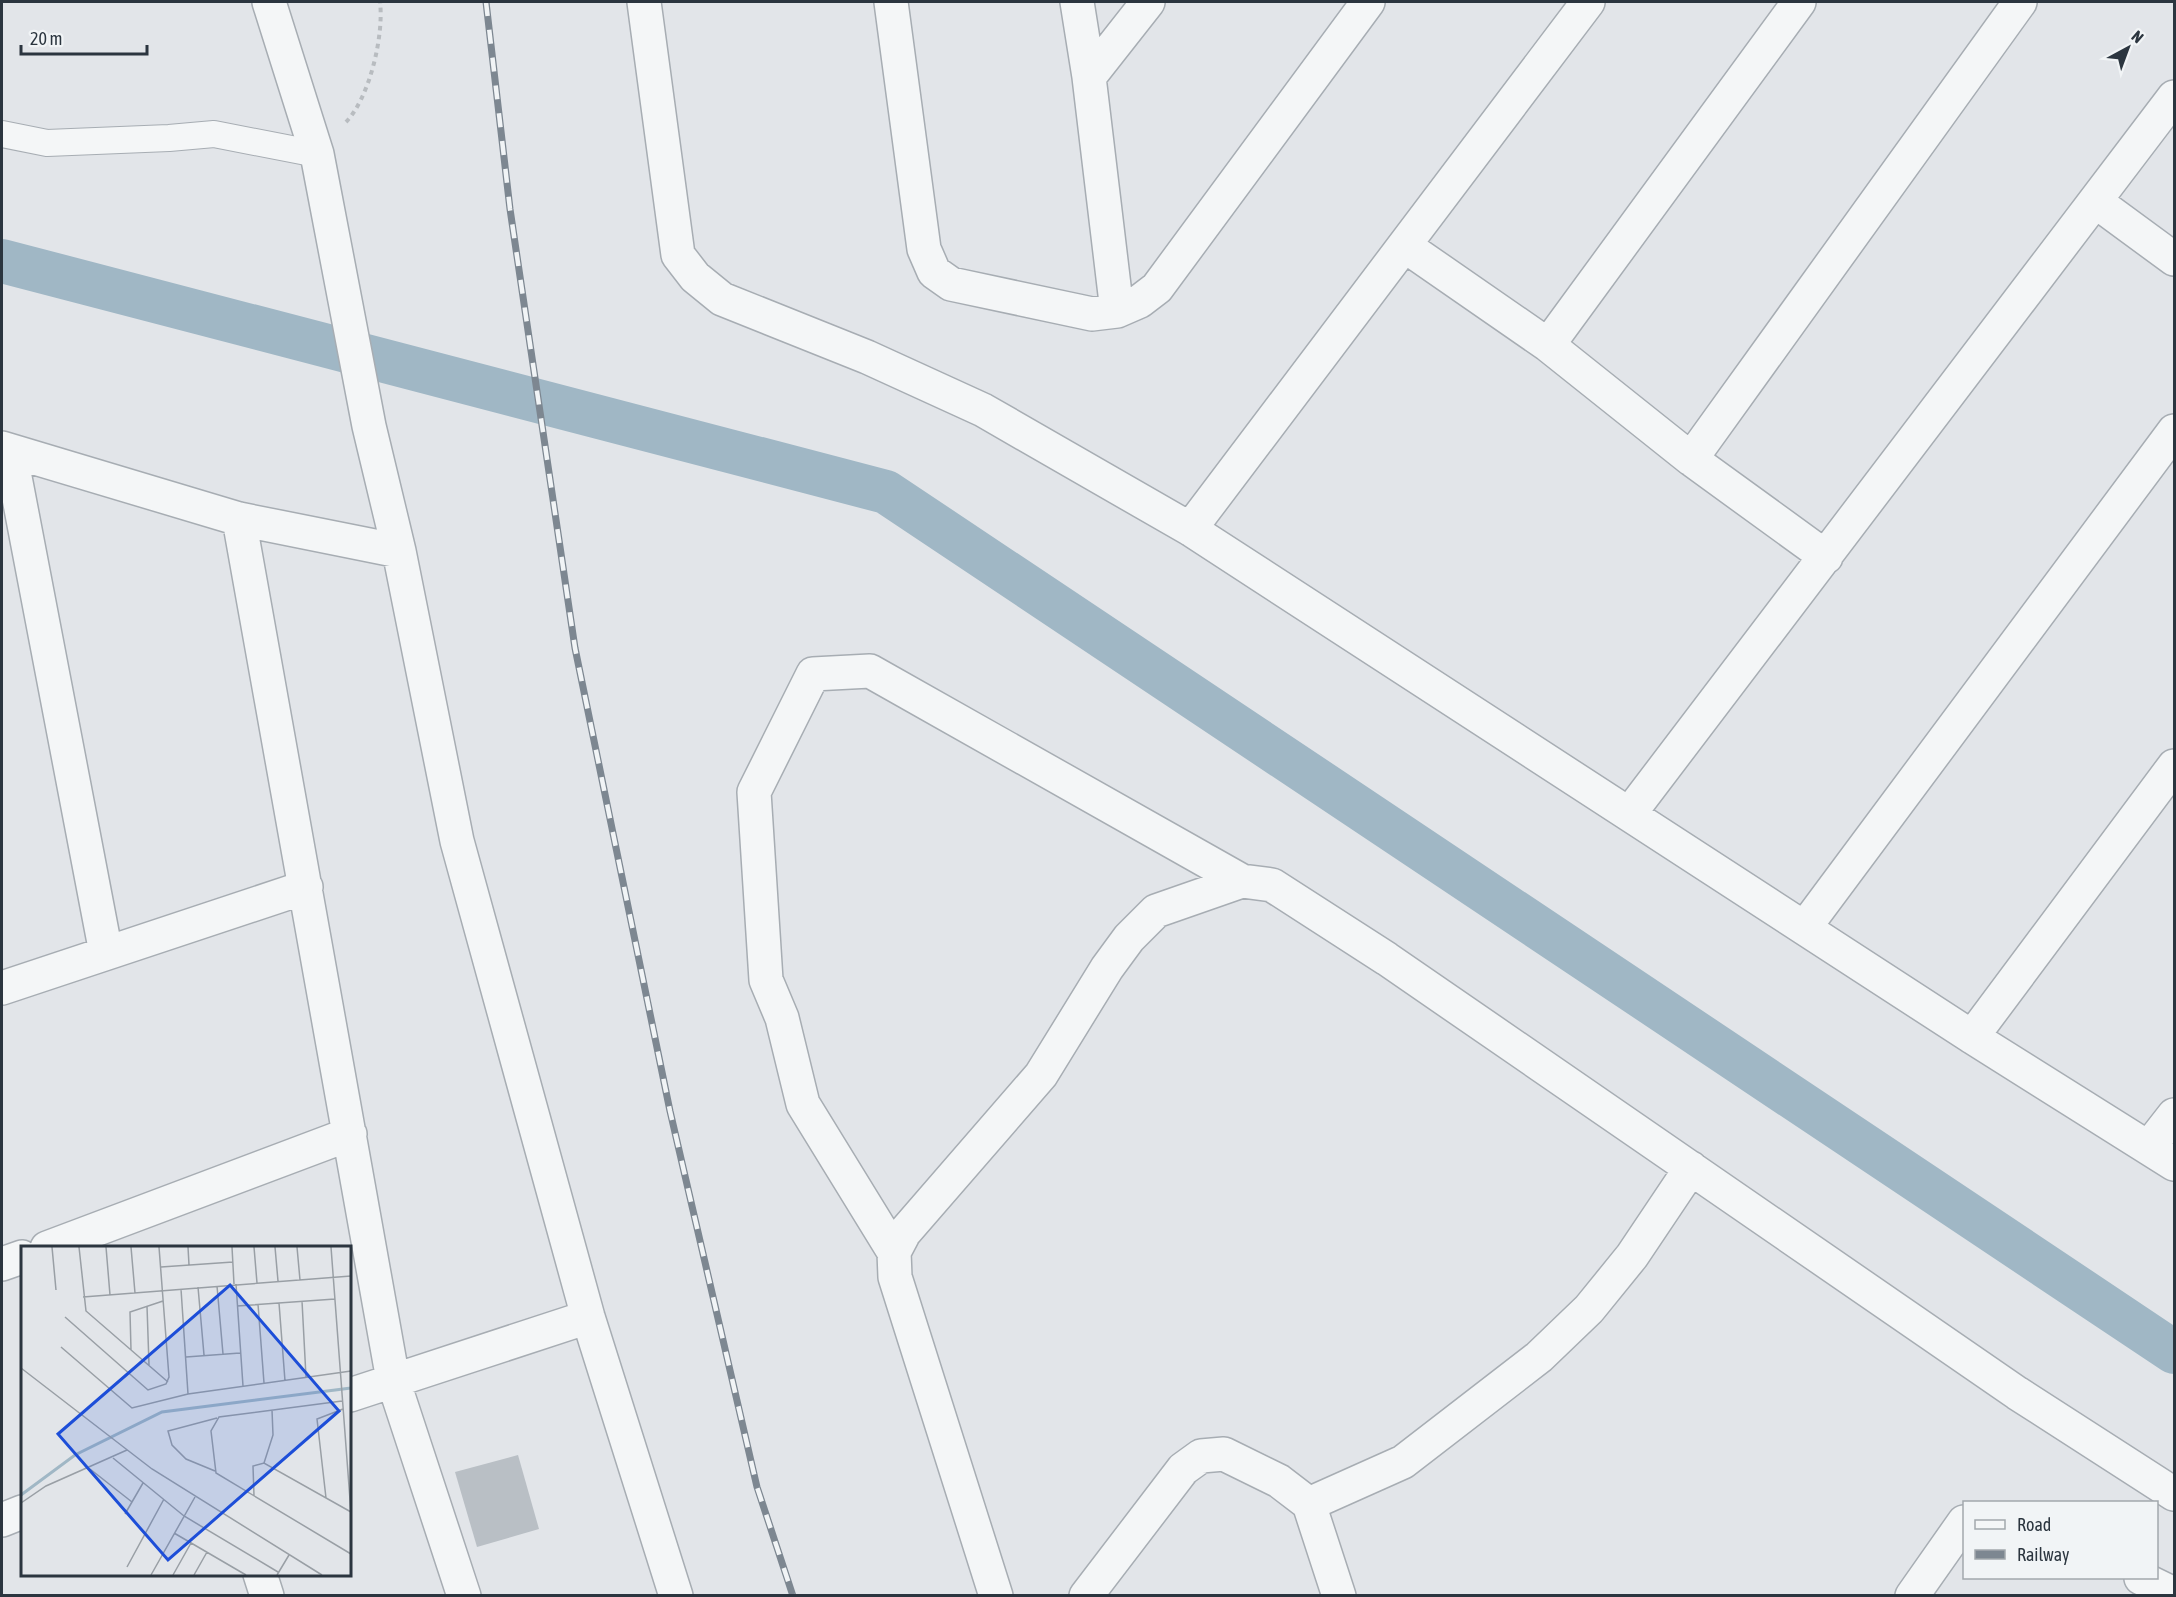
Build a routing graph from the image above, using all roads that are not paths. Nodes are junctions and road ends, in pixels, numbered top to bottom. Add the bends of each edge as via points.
1 (269, 2) edge
2 (644, 2) edge
3 (891, 2) edge
4 (1077, 2) edge
5 (1148, 2) edge
6 (1368, 2) edge
7 (1588, 2) edge
8 (1799, 2) edge
9 (2019, 2) edge
10 (1089, 77) junction
11 (2175, 98) edge
12 (2, 134) edge
13 (317, 154) junction
14 (2095, 201) junction
15 (1405, 246) junction
16 (2175, 259) edge
17 (1117, 311) junction
18 (1548, 345) junction
19 (2175, 430) edge
20 (6, 450) edge
21 (1691, 459) junction
22 (239, 519) junction
23 (1190, 529) junction
24 (399, 551) junction
25 (1826, 556) junction
26 (2175, 766) edge
27 (1630, 813) junction
28 (1242, 881) junction
29 (306, 887) junction
30 (1805, 927) junction
31 (106, 953) junction
32 (2, 988) edge
33 (1972, 1037) junction
34 (2175, 1114) edge
35 (350, 1134) junction
36 (2162, 1156) edge
37 (1690, 1168) junction
38 (52, 1246) edge
39 (894, 1252) junction
40 (21, 1257) edge
41 (2, 1264) edge
42 (588, 1317) junction
43 (393, 1380) junction
44 (351, 1395) edge
45 (2175, 1494) edge
46 (1309, 1503) junction
47 (21, 1512) edge
48 (2, 1520) edge
49 (1963, 1525) edge
50 (260, 1576) edge
51 (2143, 1579) edge
52 (2175, 1594) edge
53 (267, 1596) edge
54 (464, 1596) edge
55 (676, 1596) edge
56 (996, 1596) edge
57 (1086, 1596) edge
58 (1339, 1596) edge
59 (1912, 1596) edge

1 - 13 street
2 - 23 street via 678,255 695,277 722,299 867,357 983,410
3 - 17 street via 924,249 934,272 951,284 1092,314
4 - 10 street
5 - 10 street
6 - 17 street via 1157,288
7 - 15 street
8 - 18 street
9 - 21 street
10 - 17 street
11 - 14 street
12 - 13 lane via 47,143 214,134
13 - 24 street via 369,426
14 - 16 street
14 - 25 street
15 - 18 street
15 - 23 street
18 - 21 street
19 - 30 street
20 - 22 street
20 - 31 street
21 - 25 street
22 - 24 street
22 - 29 street
23 - 27 street
24 - 42 street via 458,842
25 - 27 street
26 - 33 street
27 - 30 street
28 - 37 street via 1272,885 1388,959
28 - 39 street via 1156,911 1129,938 1041,1075 904,1233
28 - 39 street via 870,670 813,674 754,792 766,980 782,1018 803,1104
29 - 31 street
29 - 35 street
30 - 33 street
31 - 32 street
33 - 36 street
34 - 36 street
35 - 38 street
35 - 43 street
37 - 45 street via 2016,1393
37 - 46 street via 1632,1256 1589,1309 1539,1357 1403,1462
39 - 56 street via 895,1277
40 - 41 street
42 - 43 street
42 - 55 street
43 - 44 street
43 - 54 street
46 - 57 street via 1279,1481 1224,1454 1201,1456 1183,1469
46 - 58 street
47 - 48 street
49 - 59 street
50 - 53 street
51 - 52 street

